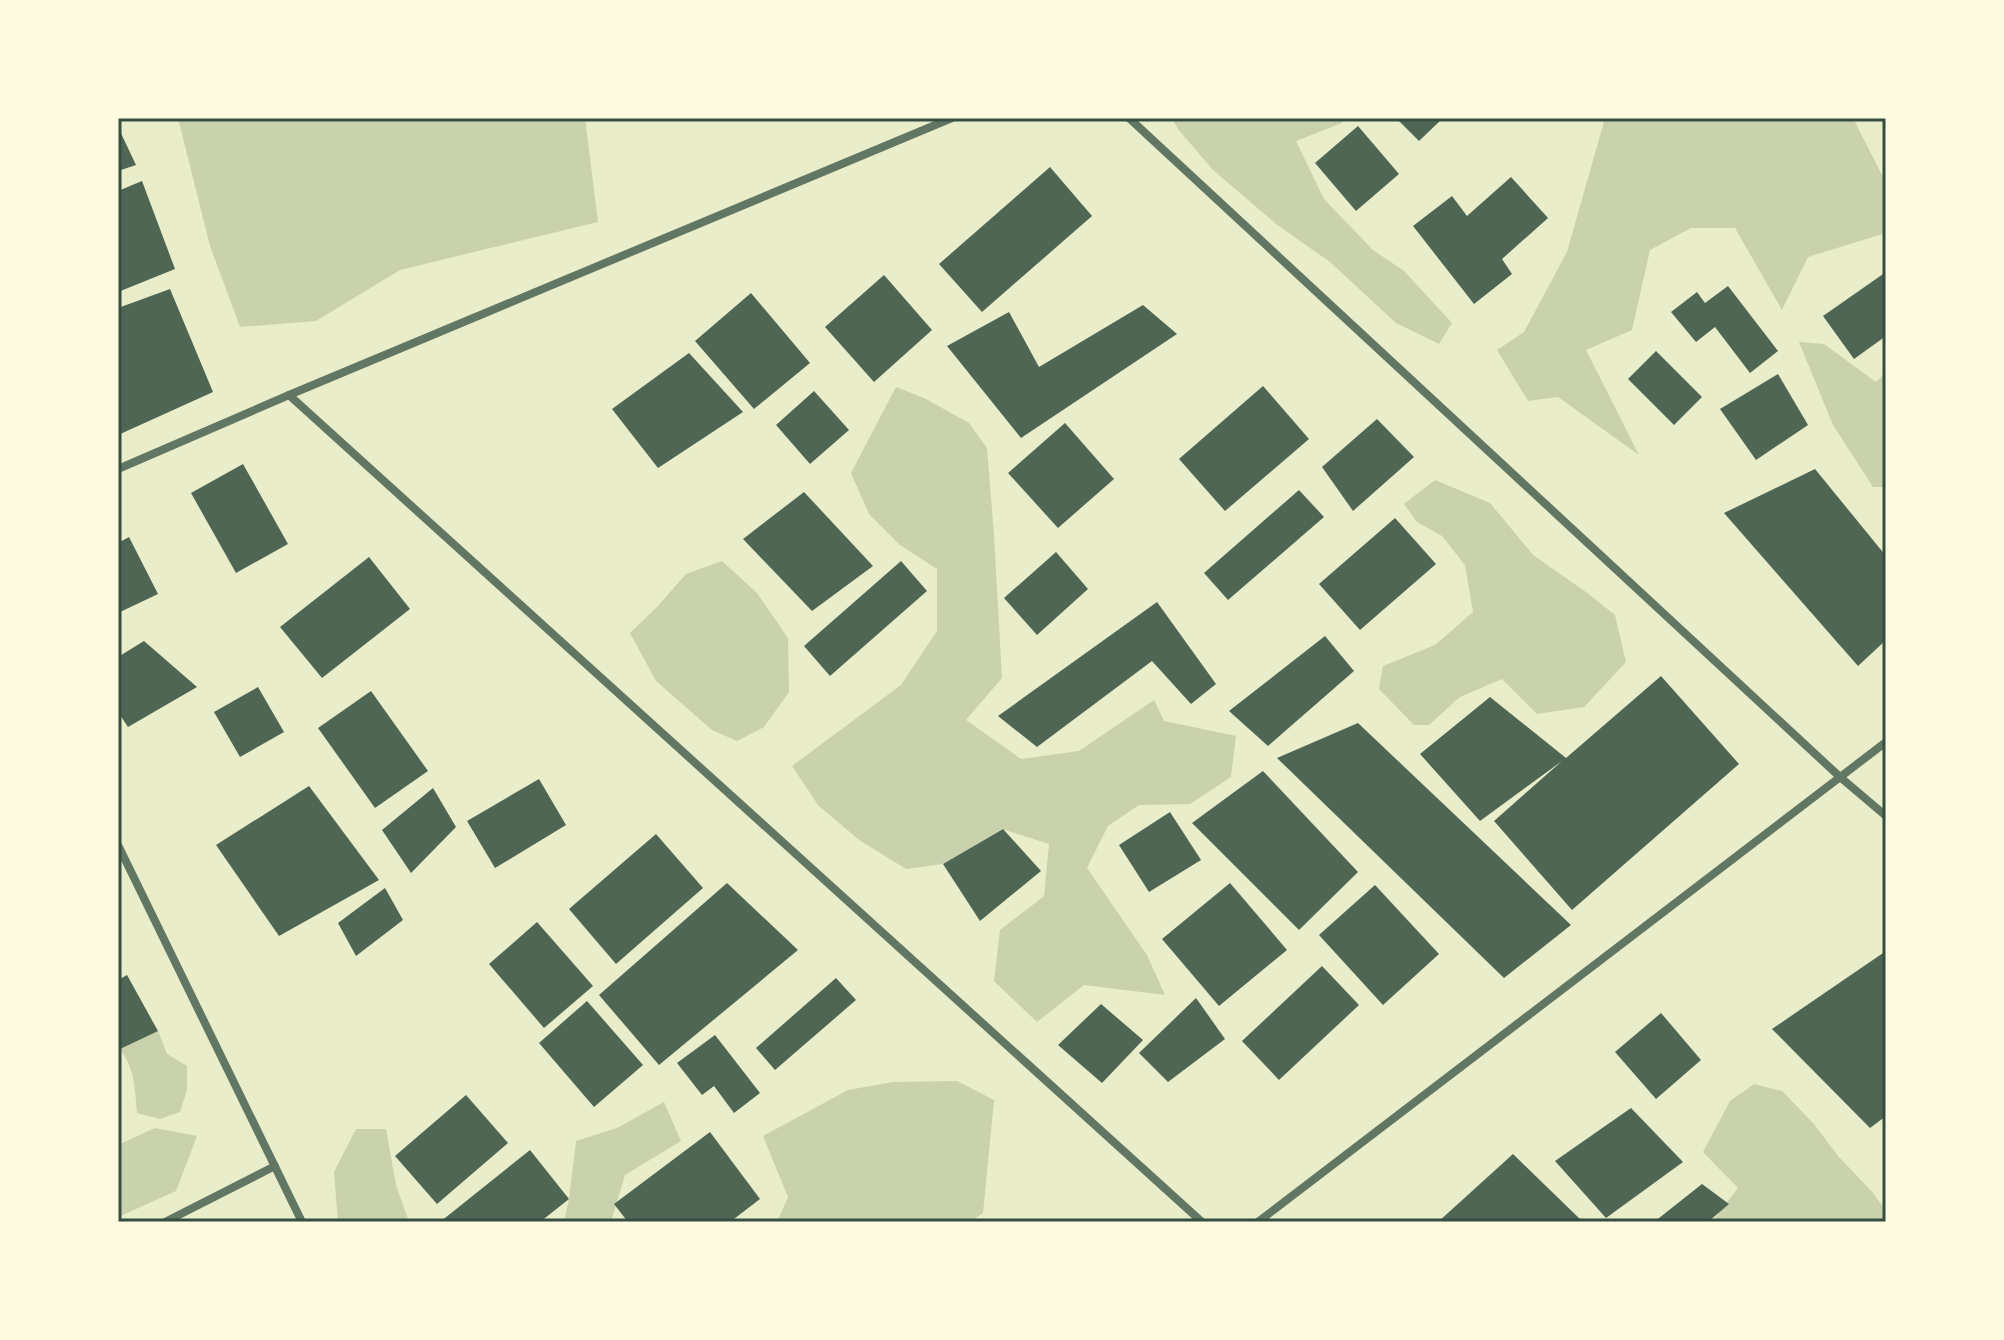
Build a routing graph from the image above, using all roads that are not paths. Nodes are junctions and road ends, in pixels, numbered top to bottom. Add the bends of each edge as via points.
1 (952, 118) edge
2 (1129, 118) edge
3 (289, 395) junction
4 (118, 469) edge
5 (1886, 742) edge
6 (1840, 777) junction
7 (1886, 816) edge
8 (118, 845) edge
9 (275, 1166) junction
10 (165, 1222) edge
11 (302, 1222) edge
12 (1202, 1222) edge
13 (1258, 1222) edge

1 - 3 street
2 - 6 street
3 - 4 street
3 - 12 street
5 - 6 street
6 - 7 street
6 - 13 street
8 - 9 street
9 - 10 street
9 - 11 street

